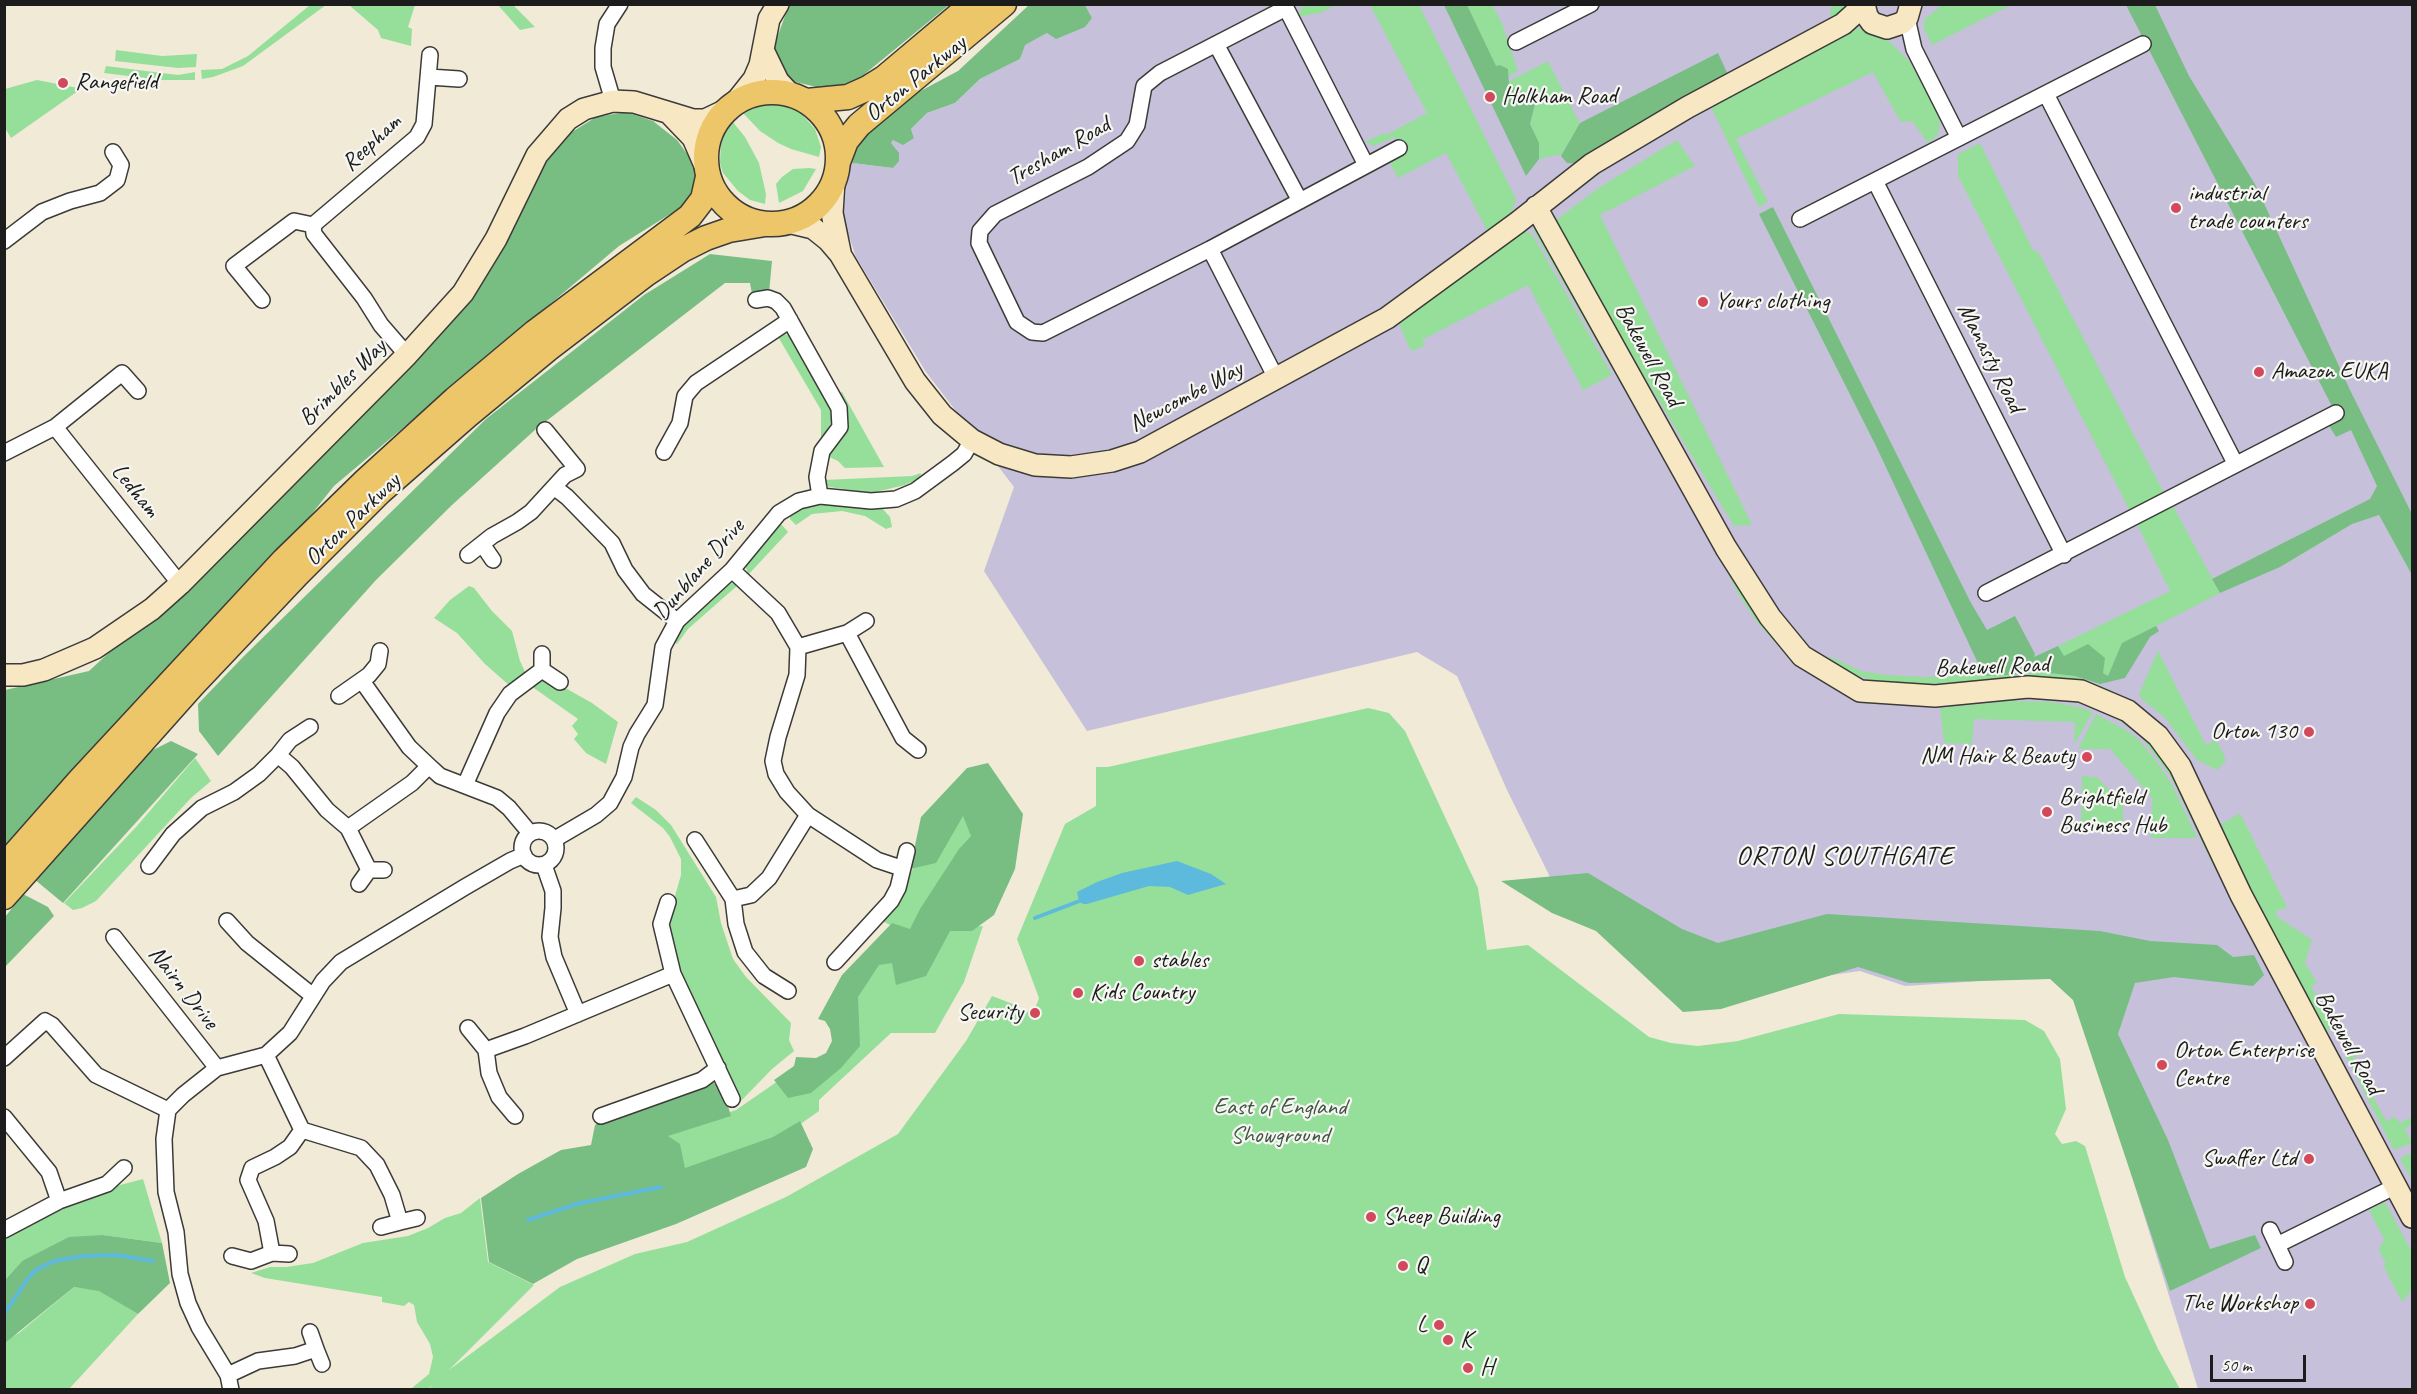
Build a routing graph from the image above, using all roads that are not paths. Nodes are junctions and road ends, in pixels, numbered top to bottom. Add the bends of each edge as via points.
1 (621, 4) edge
2 (778, 4) edge
3 (972, 4) edge
4 (1004, 4) edge
5 (1591, 4) edge
6 (1911, 8) edge
7 (1872, 15) edge
8 (1516, 42) dead end
9 (1216, 44) junction
10 (2143, 44) dead end
11 (763, 50) junction
12 (1914, 50) junction
13 (430, 56) dead end
14 (429, 77) junction
15 (459, 79) dead end
16 (2046, 94) junction
17 (798, 98) junction
18 (613, 101) junction
19 (730, 106) junction
20 (669, 113) junction
21 (1959, 138) junction
22 (1399, 148) dead end
23 (113, 152) dead end
24 (1366, 165) junction
25 (836, 172) junction
26 (708, 173) junction
27 (1875, 181) junction
28 (1300, 201) junction
29 (1536, 207) junction
30 (1800, 219) dead end
31 (776, 223) junction
32 (313, 225) junction
33 (4, 241) edge
34 (1210, 249) junction
35 (840, 254) junction
36 (262, 300) dead end
37 (756, 300) dead end
38 (790, 320) junction
39 (407, 355) junction
40 (1276, 378) junction
41 (138, 391) dead end
42 (2336, 413) dead end
43 (55, 427) junction
44 (545, 430) dead end
45 (972, 440) junction
46 (664, 452) dead end
47 (4, 453) edge
48 (2235, 463) junction
49 (554, 487) junction
50 (820, 496) junction
51 (482, 544) junction
52 (468, 555) dead end
53 (2064, 555) junction
54 (493, 560) dead end
55 (732, 570) junction
56 (180, 584) junction
57 (1986, 593) dead end
58 (677, 621) junction
59 (867, 621) dead end
60 (847, 633) junction
61 (798, 647) junction
62 (380, 651) dead end
63 (542, 654) dead end
64 (542, 670) junction
65 (4, 675) edge
66 (362, 681) junction
67 (560, 682) dead end
68 (339, 696) dead end
69 (310, 728) dead end
70 (918, 750) dead end
71 (278, 755) junction
72 (429, 766) junction
73 (465, 785) junction
74 (808, 815) junction
75 (348, 828) junction
76 (530, 833) junction
77 (555, 839) junction
78 (695, 840) dead end
79 (907, 851) dead end
80 (524, 855) junction
81 (544, 865) junction
82 (4, 866) edge
83 (148, 866) dead end
84 (901, 868) junction
85 (359, 884) dead end
86 (4, 897) edge
87 (734, 899) junction
88 (668, 902) dead end
89 (227, 921) dead end
90 (114, 937) dead end
91 (835, 962) dead end
92 (673, 974) junction
93 (788, 990) dead end
94 (313, 996) junction
95 (578, 1014) junction
96 (468, 1028) dead end
97 (486, 1050) junction
98 (266, 1055) junction
99 (4, 1058) edge
100 (217, 1068) junction
101 (718, 1068) junction
102 (732, 1099) dead end
103 (168, 1110) junction
104 (515, 1116) dead end
105 (601, 1116) dead end
106 (4, 1117) edge
107 (302, 1131) junction
108 (124, 1168) dead end
109 (2396, 1186) junction
110 (59, 1201) junction
111 (2412, 1217) edge
112 (417, 1218) dead end
113 (400, 1222) junction
114 (381, 1227) dead end
115 (4, 1230) edge
116 (2270, 1230) dead end
117 (2277, 1245) junction
118 (272, 1253) junction
119 (289, 1254) dead end
120 (232, 1256) dead end
121 (2285, 1262) dead end
122 (310, 1332) dead end
123 (316, 1349) junction
124 (322, 1364) dead end
125 (229, 1382) edge

1 - 18 street via 607,24 603,48 603,67
2 - 11 street via 769,19
3 - 17 main road, Orton Parkway via 868,88 848,97
4 - 25 main road, Orton Parkway via 859,125 846,141
5 - 8 street
6 - 7 street via 1902,24
6 - 12 street
7 - 12 street
7 - 29 street, Newcombe Way via 1843,24 1689,107 1592,165
9 - 24 street, Tresham Road via 1286,8
9 - 28 street
9 - 34 street, Tresham Road via 1160,73 1144,86 1137,125 1127,141 1088,167 995,214 980,231 980,243 1017,322 1032,332 1043,333
10 - 16 street
11 - 17 street via 774,74
11 - 19 street via 754,79
12 - 21 street
13 - 14 street, Reepham
14 - 15 street
14 - 32 street, Reepham via 424,124 417,137
16 - 21 street
16 - 48 street
17 - 19 main road via 771,91 752,94
17 - 25 main road via 821,113 831,127 837,144
18 - 20 street, Brimbles Way via 634,102
18 - 39 street, Brimbles Way via 584,109 568,119 537,155 468,286
19 - 20 street, Brimbles Way via 705,120
19 - 26 main road via 711,131 706,150
20 - 26 street, Brimbles Way via 693,138
21 - 27 street
22 - 24 street, Tresham Road
23 - 33 street via 121,165 117,180 100,193 42,212
24 - 28 street, Tresham Road
25 - 31 main road via 816,208 802,217
25 - 35 street, Newcombe Way via 832,213
26 - 31 main road via 719,197 736,213 750,220
26 - 82 main road, Orton Parkway via 703,199 690,216 535,332 366,480 276,569
27 - 30 street
27 - 53 street, Manasty Road
28 - 34 street, Tresham Road
29 - 40 street, Newcombe Way via 1387,318
29 - 109 street, Bakewell Road via 1726,548 1770,617 1802,656 1860,691 1935,696 2028,687 2081,692 2128,711 2158,736 2185,776 2246,904
31 - 35 street, Newcombe Way via 813,228
31 - 86 main road, Orton Parkway via 729,230 682,250 548,349 468,415 380,492 297,575
32 - 36 street via 294,221 234,266
32 - 39 street via 314,234
34 - 40 street
35 - 45 street, Newcombe Way via 915,381 942,415
37 - 38 street via 776,301
38 - 46 street via 696,382 686,396 686,425
38 - 50 street via 839,408 840,427 822,451 817,477
39 - 56 street, Brimbles Way
40 - 45 street, Newcombe Way via 1140,452 1112,461 1071,467 1035,465 999,454
41 - 43 street via 122,373
42 - 48 street
43 - 47 street
43 - 56 street, Ledham
44 - 49 street via 577,469
45 - 50 street, Dunblane Drive via 953,464 915,491 896,499
48 - 53 street
49 - 51 street via 518,522
49 - 58 street via 612,543 643,594
50 - 55 street, Dunblane Drive via 799,501 779,513
51 - 52 street
51 - 54 street
53 - 57 street
55 - 58 street, Dunblane Drive
55 - 61 street via 778,614
56 - 65 street, Brimbles Way via 152,609 95,648 44,670
58 - 77 street, Dunblane Drive via 663,647 655,705 631,747 621,784 610,803 596,815
59 - 60 street
60 - 61 street
60 - 70 street via 903,738
61 - 74 street via 797,675 773,761 787,792
62 - 66 street via 378,664
63 - 64 street
64 - 67 street
64 - 73 street via 510,694 497,712
66 - 68 street
66 - 72 street via 410,747
69 - 71 street via 290,740
71 - 75 street
71 - 83 street via 234,792 202,808 173,834
72 - 73 street via 440,776
72 - 75 street via 412,783
73 - 76 street via 497,798
74 - 84 street via 877,860
74 - 87 street via 769,878 751,894
75 - 85 street via 376,870
76 - 77 street via 546,831
76 - 80 street via 523,841
77 - 81 street via 556,854
78 - 87 street
79 - 84 street
80 - 81 street via 530,863
80 - 94 street via 352,954
81 - 95 street via 552,891 550,937 554,957
84 - 91 street via 891,901
87 - 93 street via 736,924 745,952 764,976
88 - 92 street via 656,917
89 - 94 street via 247,944
90 - 100 street, Nairn Drive
92 - 95 street
92 - 101 street
94 - 98 street via 290,1034
95 - 97 street
96 - 97 street
97 - 104 street via 489,1073 499,1097
98 - 100 street
98 - 107 street
99 - 103 street via 45,1021 96,1075
100 - 103 street
101 - 102 street
101 - 105 street via 702,1080
103 - 125 street via 164,1139 166,1192 177,1232 180,1275 188,1304
106 - 110 street via 49,1172
107 - 113 street via 361,1148 377,1165
107 - 118 street via 290,1147 252,1168 248,1180 266,1221
108 - 110 street via 107,1184
109 - 111 street, Bakewell Road
109 - 117 street
110 - 115 street
112 - 113 street
113 - 114 street
116 - 117 street
117 - 121 street
118 - 119 street
118 - 120 street via 251,1261
122 - 123 street
123 - 124 street
123 - 125 street via 258,1361

